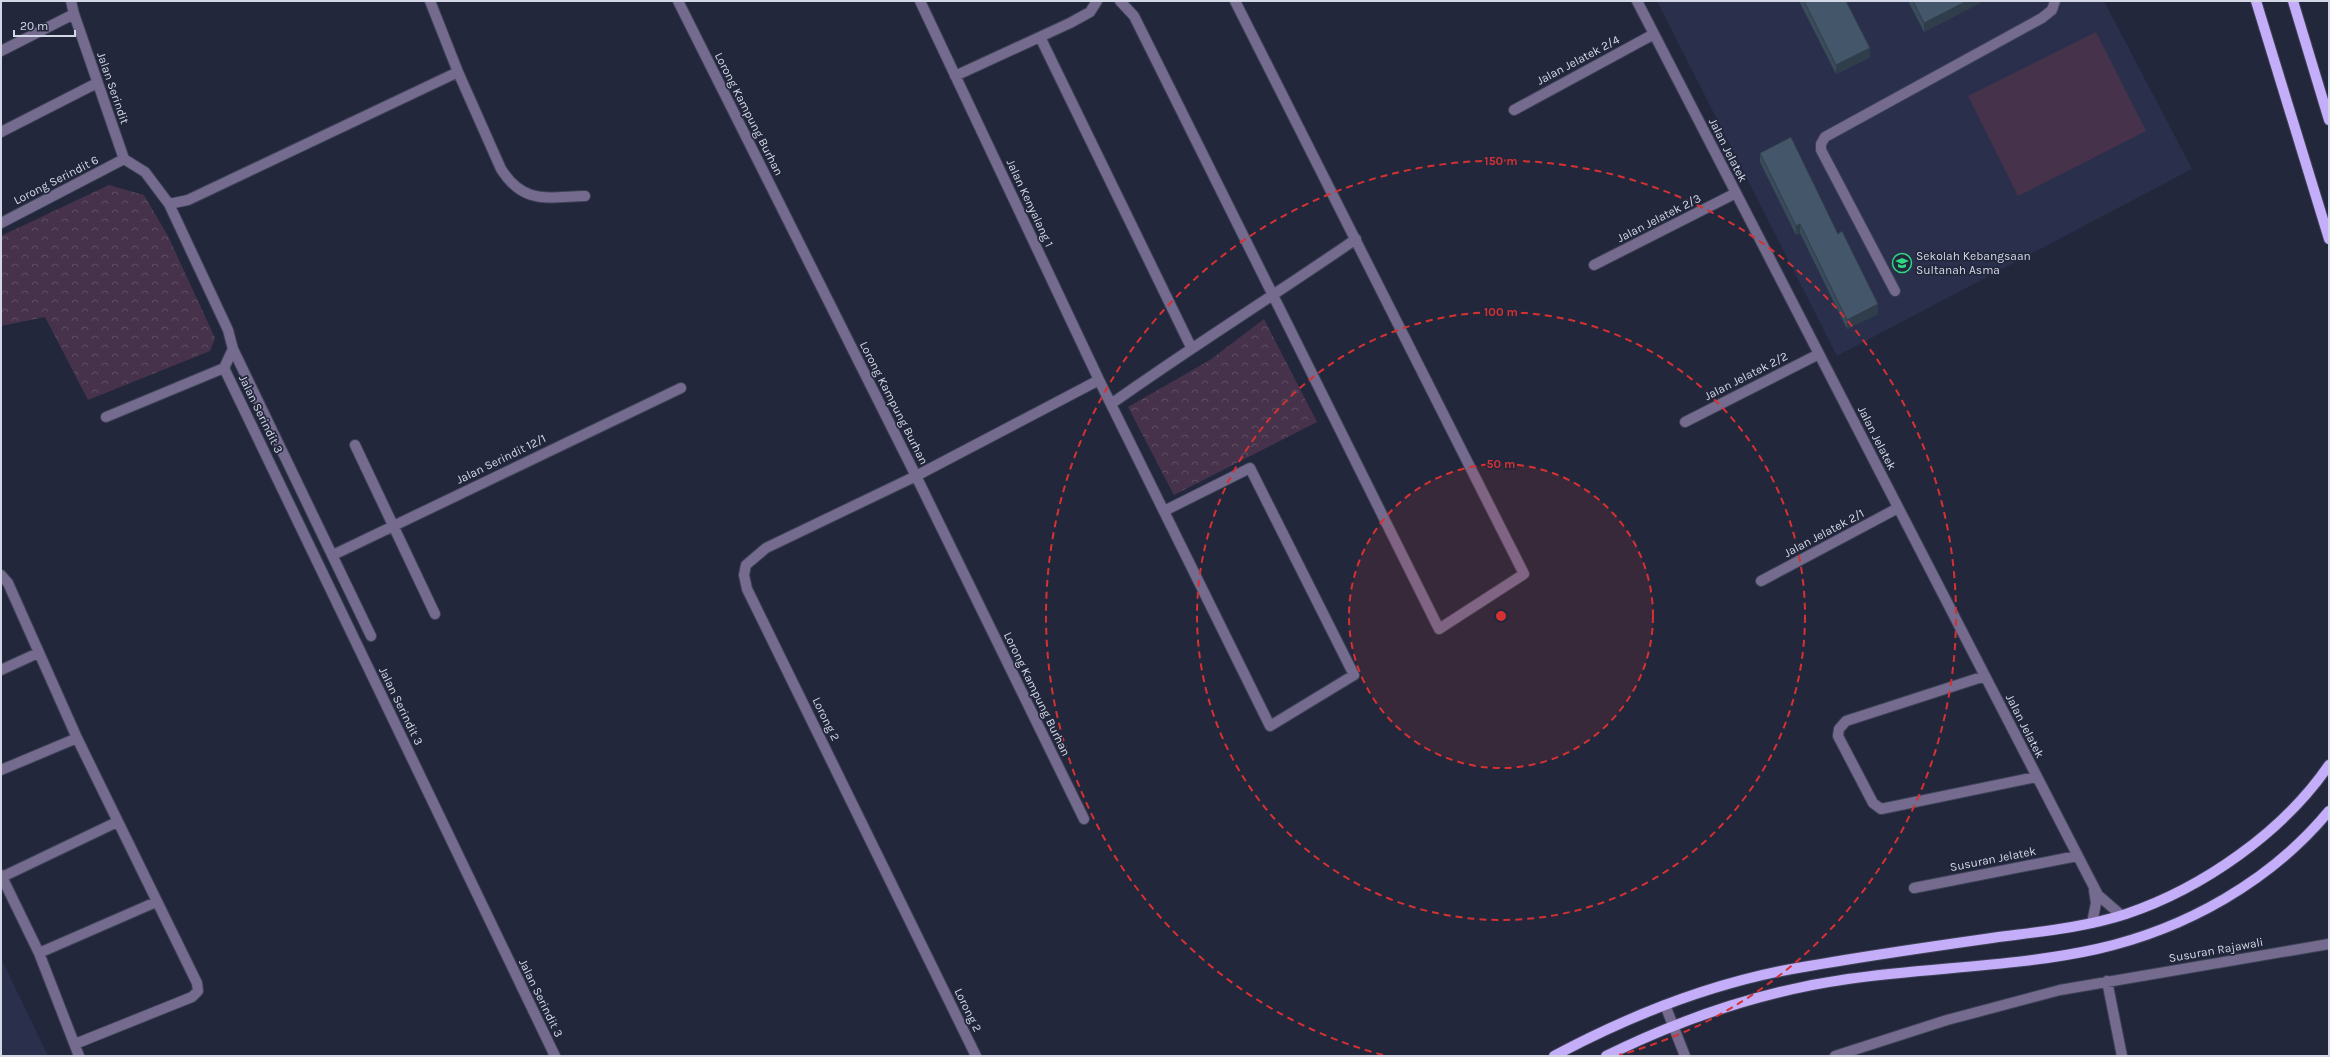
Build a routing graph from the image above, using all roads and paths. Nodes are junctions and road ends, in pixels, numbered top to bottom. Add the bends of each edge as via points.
1 (71, 1) edge
2 (430, 1) edge
3 (678, 1) edge
4 (920, 1) edge
5 (1097, 1) edge
6 (1120, 1) edge
7 (1235, 1) edge
8 (1637, 1) edge
9 (2055, 1) edge
10 (2256, 1) edge
11 (2293, 1) edge
12 (74, 14) junction
13 (1654, 34) junction
14 (1040, 37) junction
15 (1, 51) edge
16 (458, 72) junction
17 (955, 76) junction
18 (97, 83) junction
19 (1514, 110) dead end
20 (2329, 120) edge
21 (1, 132) edge
22 (124, 159) junction
23 (1736, 193) junction
24 (585, 196) dead end
25 (168, 204) junction
26 (1, 223) edge
27 (1356, 239) junction
28 (2329, 239) edge
29 (1594, 265) dead end
30 (1894, 291) dead end
31 (1273, 296) junction
32 (1191, 347) junction
33 (233, 349) junction
34 (1818, 354) junction
35 (224, 368) junction
36 (1099, 380) junction
37 (681, 388) dead end
38 (1111, 404) junction
39 (106, 417) dead end
40 (1685, 422) dead end
41 (355, 445) dead end
42 (916, 476) junction
43 (1898, 508) junction
44 (1164, 511) junction
45 (393, 525) junction
46 (333, 555) junction
47 (1, 575) edge
48 (1761, 581) dead end
49 (435, 614) dead end
50 (371, 636) dead end
51 (38, 653) junction
52 (1, 670) edge
53 (1985, 676) junction
54 (77, 738) junction
55 (2329, 765) edge
56 (1, 770) edge
57 (2036, 777) junction
58 (2329, 811) edge
59 (1084, 819) dead end
60 (117, 822) junction
61 (2077, 856) junction
62 (2, 876) edge
63 (2093, 886) junction
64 (1914, 888) dead end
65 (156, 902) junction
66 (2121, 915) junction
67 (2092, 923) junction
68 (2329, 944) edge
69 (39, 953) junction
70 (2107, 981) junction
71 (1665, 1005) junction
72 (1673, 1026) junction
73 (75, 1044) junction
74 (79, 1056) edge
75 (555, 1056) edge
76 (976, 1056) edge
77 (1554, 1056) edge
78 (1606, 1056) edge
79 (1685, 1056) edge
80 (1835, 1056) edge
81 (2122, 1056) edge

1 - 12 street, Jalan Serindit
2 - 16 street
3 - 42 street, Lorong Kampung Burhan
4 - 17 street, Jalan Kenyalang 1
5 - 14 street via 1090,12
6 - 31 street via 1134,16
7 - 27 street
8 - 13 street, Jalan Jelatek
9 - 30 street via 2052,10 2042,18 1825,137 1821,144 1821,150
10 - 28 main road
11 - 20 main road
12 - 15 street
12 - 18 street, Jalan Serindit
13 - 19 street, Jalan Jelatek 2/4
13 - 23 street, Jalan Jelatek
14 - 17 street
14 - 32 street
16 - 24 street via 509,182 521,192 533,196
16 - 25 street via 188,200
17 - 36 street, Jalan Kenyalang 1
18 - 21 street
18 - 22 street, Jalan Serindit
22 - 25 street via 145,172
22 - 26 street, Lorong Serindit 6
23 - 29 street, Jalan Jelatek 2/3
23 - 34 street, Jalan Jelatek
25 - 33 street via 228,330
27 - 31 street
27 - 31 street via 1524,574 1439,629
31 - 32 street
32 - 38 street
33 - 35 street
33 - 46 street
34 - 40 street, Jalan Jelatek 2/2
34 - 43 street, Jalan Jelatek
35 - 39 street
35 - 75 street, Jalan Serindit 3
36 - 38 street, Jalan Kenyalang 1
36 - 42 street, Lorong 2
37 - 45 street, Jalan Serindit 12/1
38 - 44 street, Jalan Kenyalang 1
41 - 45 street
42 - 59 street, Lorong Kampung Burhan
42 - 76 street, Lorong 2 via 766,548 746,565 744,575 747,589
43 - 48 street, Jalan Jelatek 2/1
43 - 53 street, Jalan Jelatek
44 - 44 street, Jalan Kenyalang 1 via 1270,726 1354,675 1250,468
45 - 46 street, Jalan Serindit 12/1
45 - 49 street
46 - 50 street
47 - 51 street via 8,583
51 - 52 street
51 - 54 street
53 - 57 street, Jalan Jelatek
53 - 57 street via 1843,724 1838,729 1838,736 1873,803 1881,809
54 - 56 street
54 - 60 street
55 - 66 main road via 2302,799 2250,847 2221,867 2159,901
57 - 61 street, Jalan Jelatek
58 - 72 main road via 2268,870 2237,891 2170,926 2130,940 2096,949 2034,958 1862,977 1785,990
60 - 62 street
60 - 65 street
61 - 63 street, Jalan Jelatek
61 - 64 street, Susuran Jelatek
62 - 69 street
63 - 66 street, Jalan Jelatek via 2105,903
63 - 67 street, Jalan Jelatek via 2096,903
65 - 69 street
65 - 73 street via 197,983 198,991 192,997
66 - 67 main road
67 - 71 main road via 1781,971 1725,985
68 - 70 street, Susuran Rajawali
69 - 73 street
70 - 80 street, Susuran Rajawali via 2003,1004
70 - 81 street
71 - 72 street
71 - 77 main road via 1612,1027
72 - 78 main road
72 - 79 street
73 - 74 street

